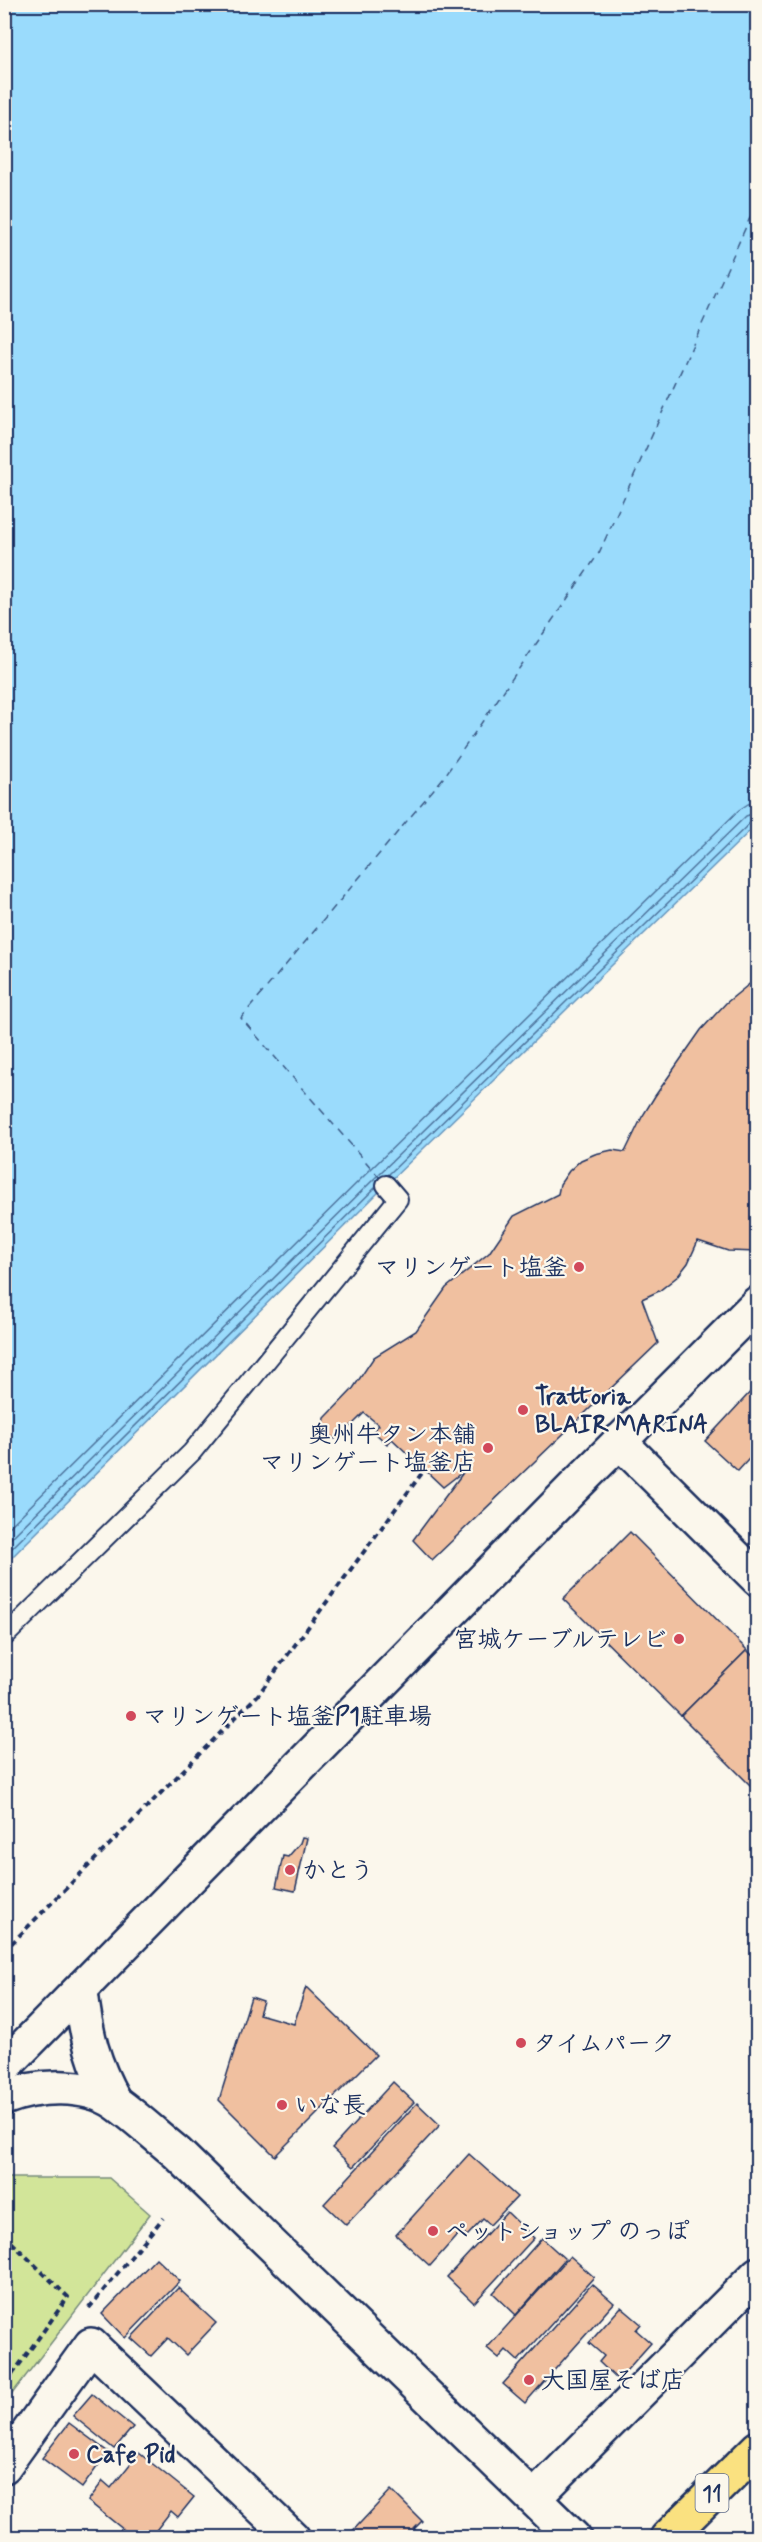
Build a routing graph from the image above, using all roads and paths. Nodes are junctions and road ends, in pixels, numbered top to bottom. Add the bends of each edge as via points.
1 (386, 1185) dead end
2 (758, 1303) edge
3 (619, 1441) junction
4 (425, 1469) dead end
5 (758, 1579) edge
6 (4, 1637) edge
7 (4, 1951) edge
8 (81, 1992) junction
9 (4, 2067) edge
10 (4, 2098) edge
11 (114, 2101) junction
12 (4, 2235) edge
13 (758, 2274) edge
14 (4, 2386) edge
15 (758, 2448) edge
16 (4, 2466) edge
17 (534, 2498) junction
18 (292, 2538) edge
19 (574, 2538) edge
20 (667, 2538) edge

1 - 6 lane via 398,1199 192,1452
2 - 3 street
3 - 5 street
3 - 8 street
4 - 7 path via 258,1695
8 - 9 street
8 - 11 street via 86,2031 98,2072
10 - 11 street via 38,2088 75,2088
11 - 17 street via 177,2152
12 - 14 path via 68,2297
13 - 17 street
15 - 20 main road, 11
16 - 18 street via 91,2345
17 - 19 street

